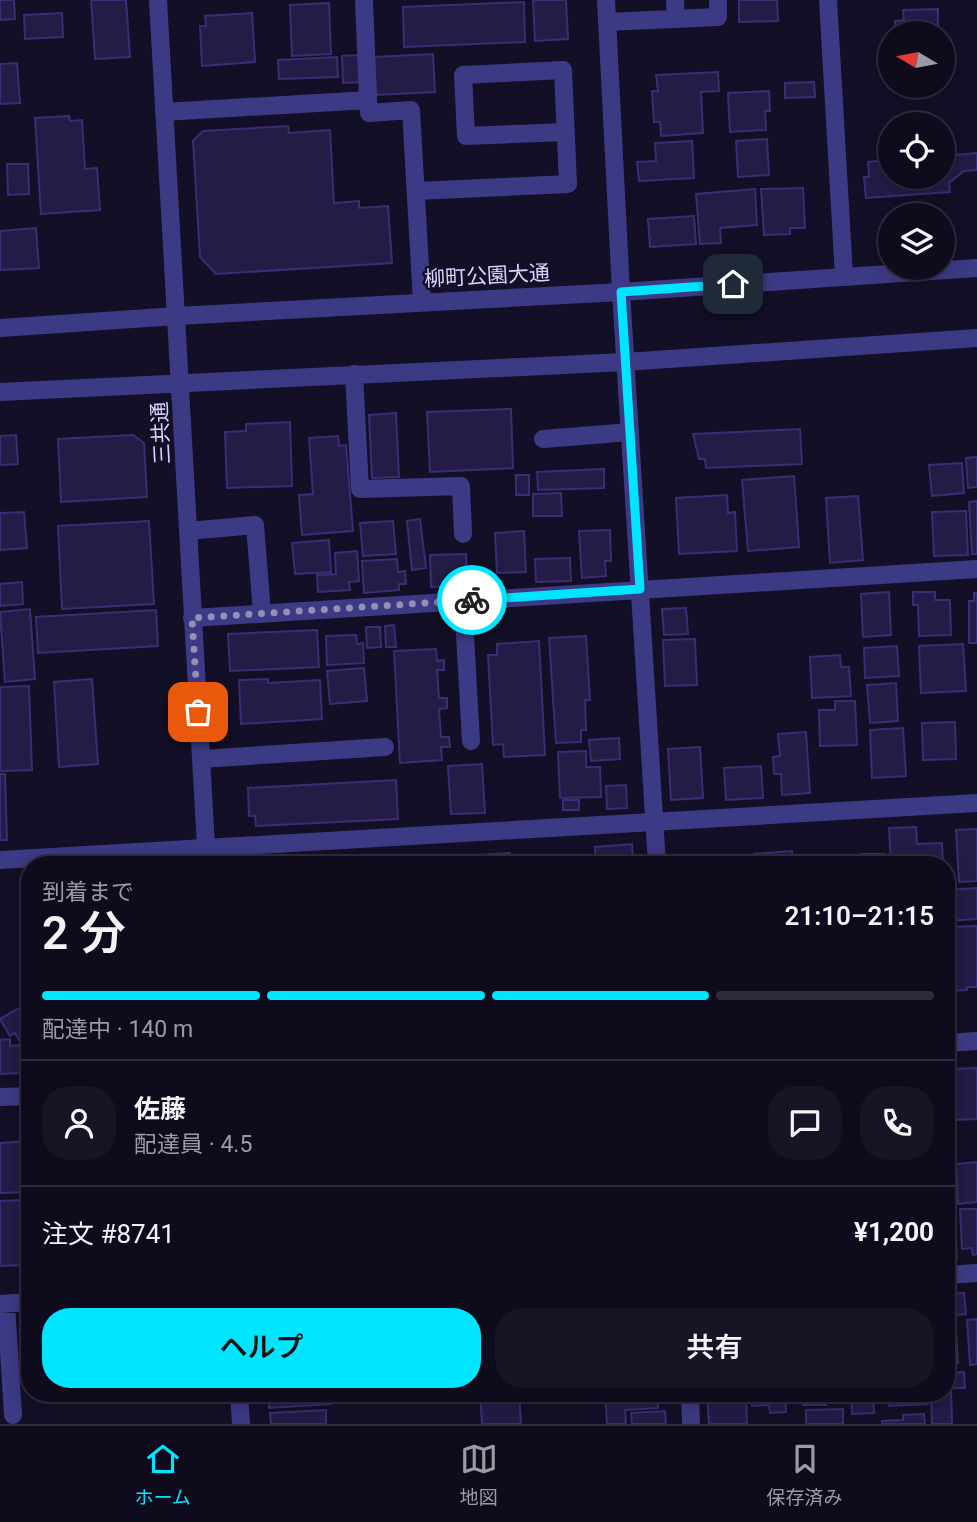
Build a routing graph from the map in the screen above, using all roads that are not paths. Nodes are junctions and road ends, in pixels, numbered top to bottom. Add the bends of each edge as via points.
1 (158, 0) edge
2 (364, 0) edge
3 (606, 0) edge
4 (674, 0) edge
5 (718, 0) edge
6 (828, 0) edge
7 (676, 19) junction
8 (607, 22) junction
9 (368, 100) junction
10 (164, 112) junction
11 (566, 132) junction
12 (416, 191) junction
13 (977, 268) edge
14 (844, 276) junction
15 (621, 292) junction
16 (422, 302) junction
17 (177, 316) junction
18 (0, 328) edge
19 (977, 338) edge
20 (625, 362) junction
21 (354, 374) junction
22 (181, 383) junction
23 (0, 392) edge
24 (629, 432) junction
25 (542, 439) dead end
26 (188, 531) junction
27 (463, 534) dead end
28 (977, 569) edge
29 (640, 589) junction
30 (463, 600) junction
31 (262, 613) junction
32 (192, 618) junction
33 (471, 741) dead end
34 (385, 747) dead end
35 (201, 759) junction
36 (977, 803) edge
37 (654, 822) junction
38 (207, 856) edge
39 (656, 856) edge
40 (0, 860) edge
41 (21, 860) edge
42 (977, 1041) edge
43 (955, 1042) edge
44 (21, 1096) edge
45 (0, 1097) edge
46 (977, 1273) edge
47 (955, 1274) edge
48 (21, 1303) edge
49 (3, 1304) edge
50 (240, 1402) edge
51 (690, 1402) edge
52 (13, 1415) dead end
53 (241, 1424) edge
54 (691, 1424) edge

1 - 10 street, 三共通
2 - 9 street
3 - 8 street
4 - 7 street
5 - 7 street via 719,17
6 - 14 street
7 - 8 street
8 - 15 street
9 - 10 street
9 - 12 street via 369,113 411,110
10 - 17 street, 三共通
11 - 11 street via 563,70 463,75 466,136
11 - 12 street via 568,184
12 - 16 street
13 - 14 street, 柳町公園大通
14 - 15 street, 柳町公園大通
15 - 16 street, 柳町公園大通
15 - 20 street
16 - 17 street, 柳町公園大通
17 - 18 street, 柳町公園大通
17 - 22 street, 三共通
19 - 20 street
20 - 21 street
20 - 24 street
21 - 22 street
21 - 27 street via 360,489 461,486
22 - 23 street
22 - 26 street, 三共通
24 - 25 street
24 - 29 street
26 - 31 street via 256,524
26 - 32 street, 三共通
28 - 29 street
29 - 30 street
29 - 37 street
30 - 31 street
30 - 33 street
31 - 32 street
32 - 35 street, 三共通
34 - 35 street
35 - 38 street, 三共通
36 - 37 street
37 - 38 street
37 - 39 street
40 - 41 street
42 - 43 street
44 - 45 street
46 - 47 street
48 - 49 street
49 - 52 street
50 - 53 street
51 - 54 street

